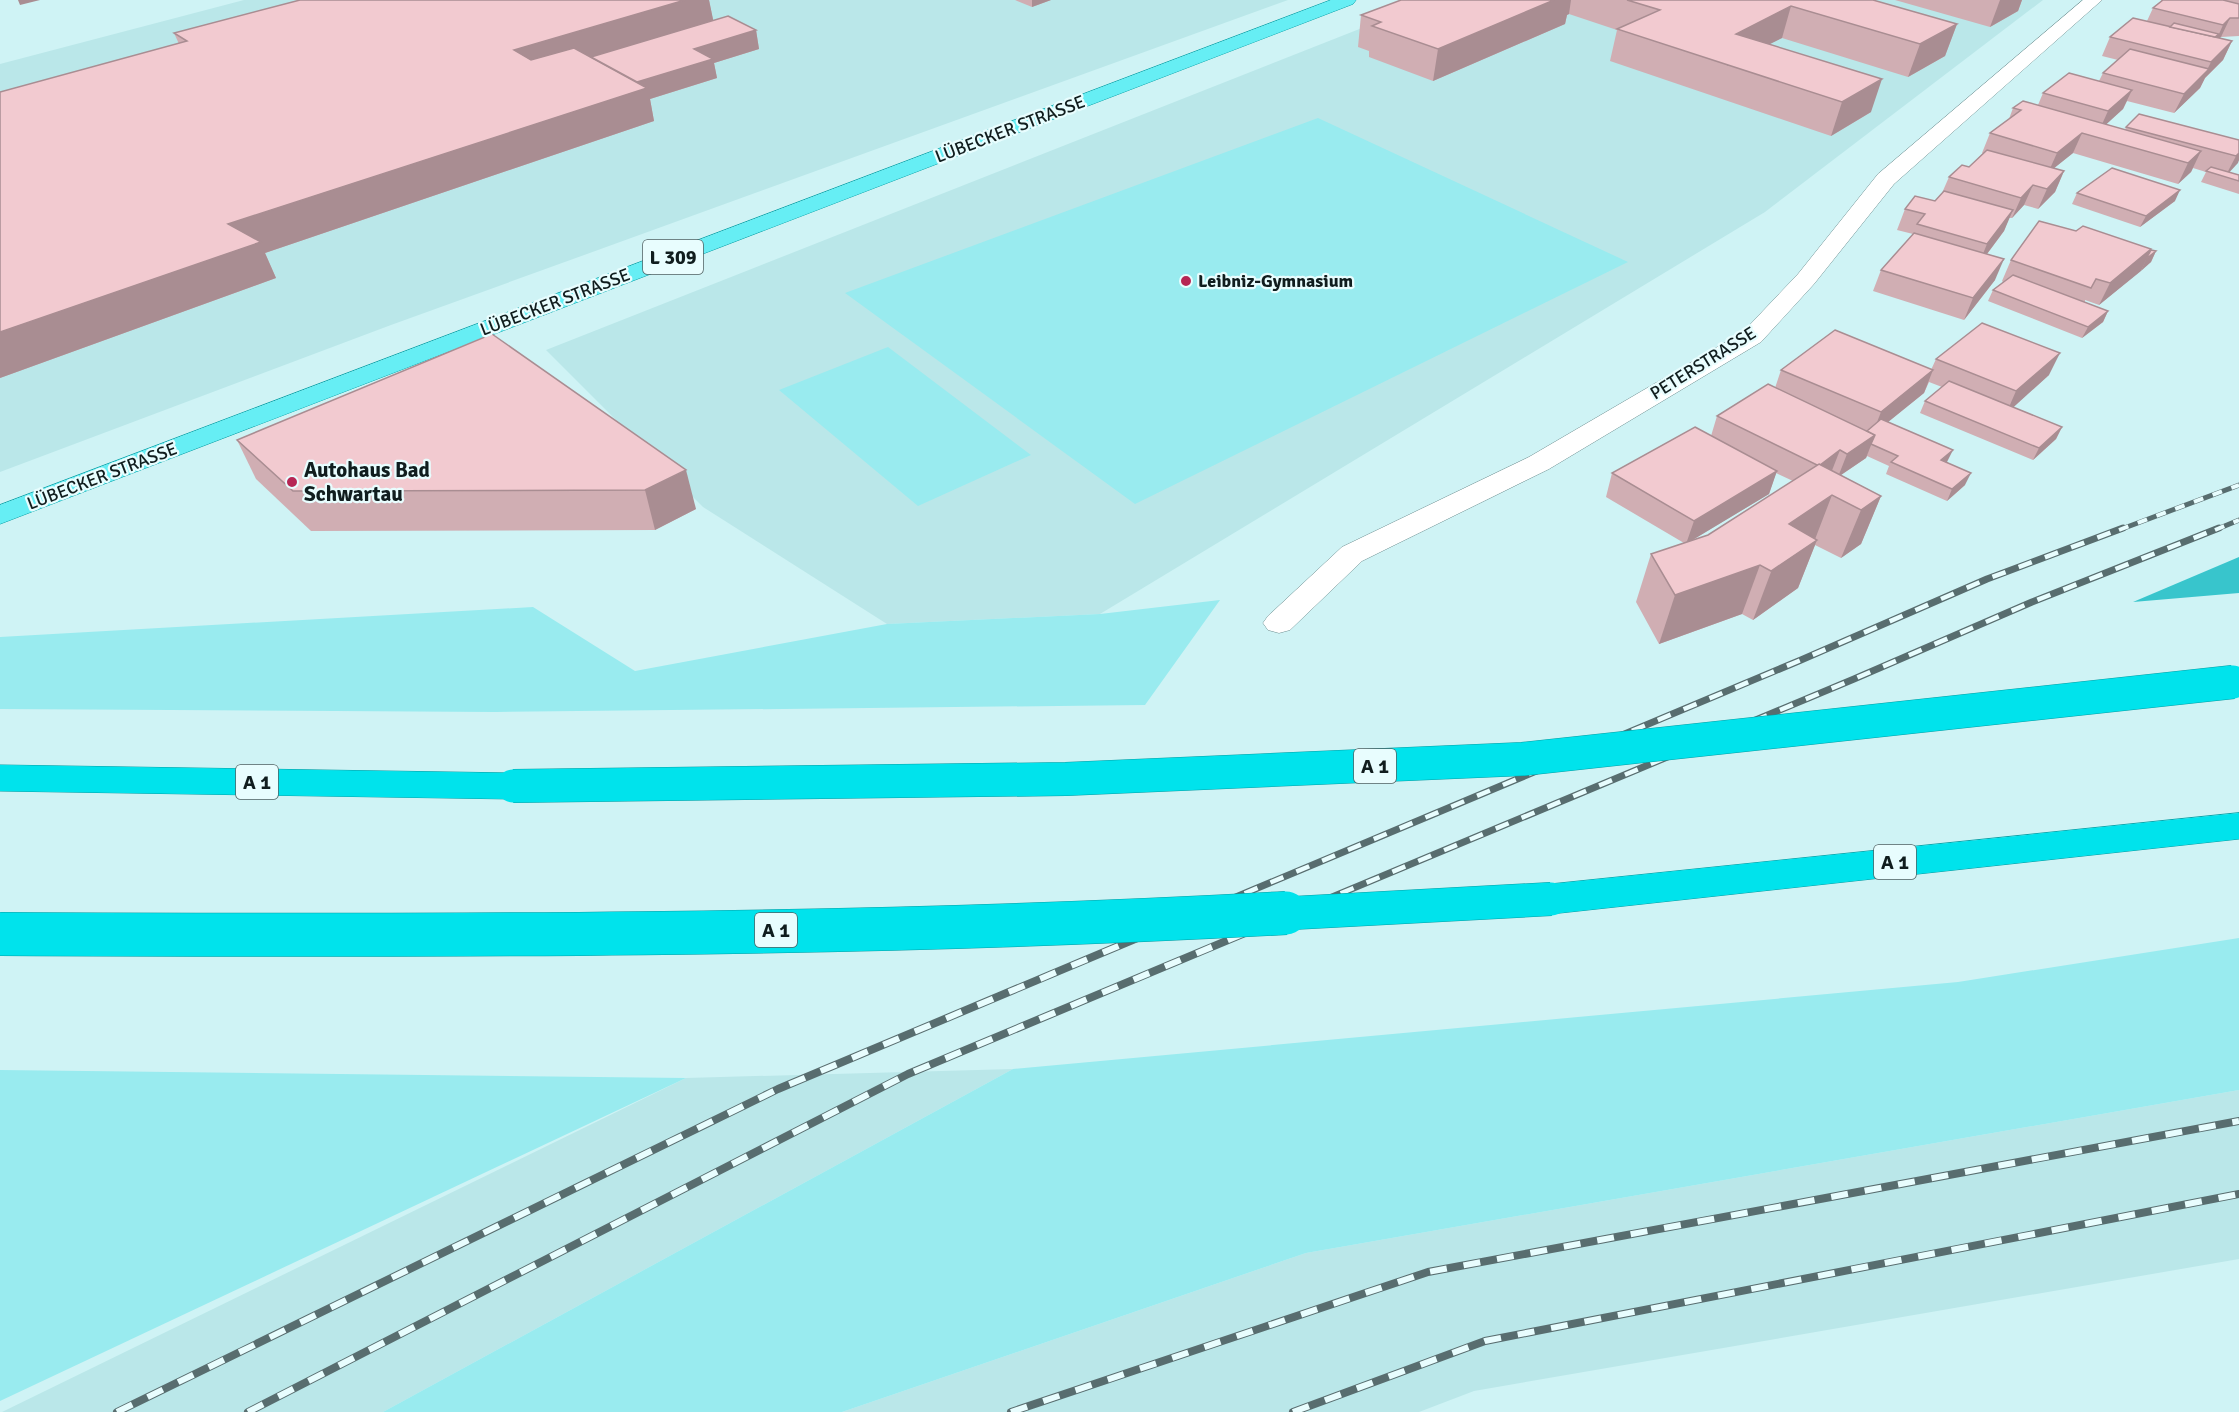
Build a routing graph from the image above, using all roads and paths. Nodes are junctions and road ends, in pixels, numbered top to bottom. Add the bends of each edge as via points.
1 (1347, 0) edge
2 (2093, 0) edge
3 (0, 515) edge
4 (1279, 623) dead end
5 (2236, 682) edge
6 (0, 778) edge
7 (2239, 825) edge
8 (0, 934) edge

1 - 3 main road, LÜBECKER STRASSE / L 309
2 - 4 street, PETERSTRASSE via 1886,179 1806,279 1752,337 1539,463 1352,554
5 - 6 highway, A 1, bridge via 1523,759 1066,780 513,786
7 - 8 highway, A 1, bridge via 1551,899 1089,924 473,936

